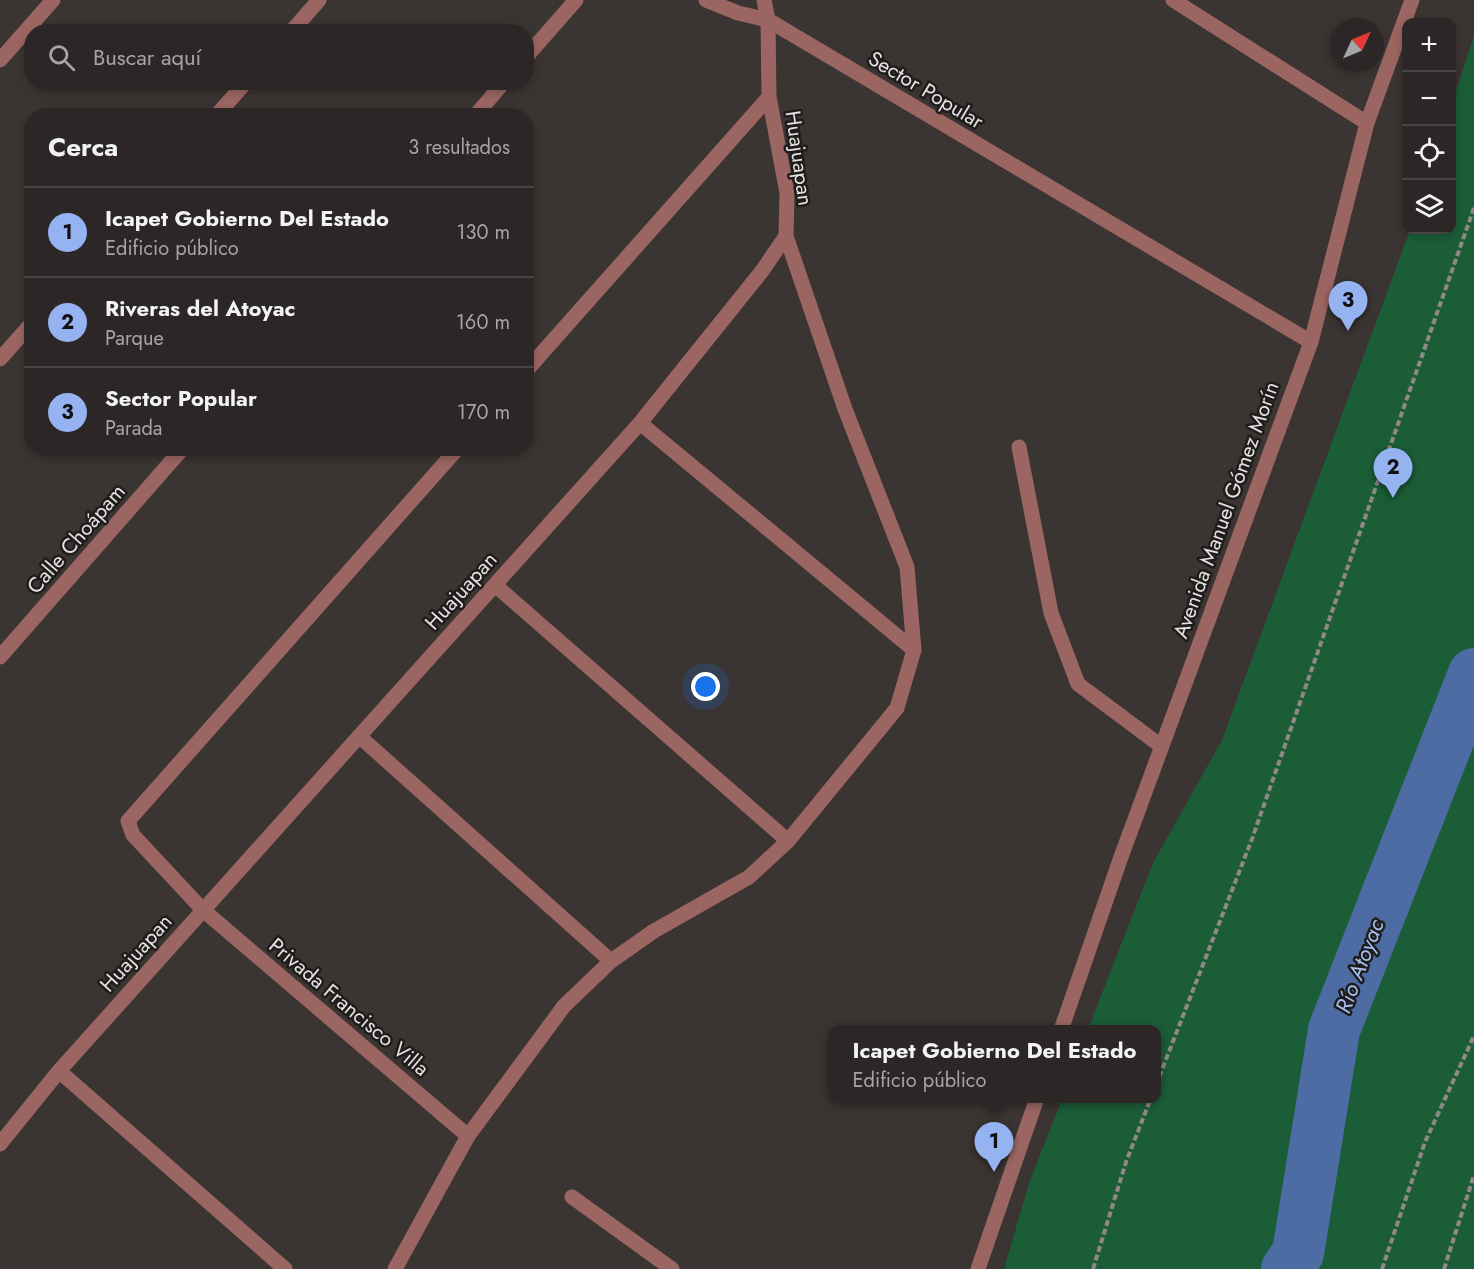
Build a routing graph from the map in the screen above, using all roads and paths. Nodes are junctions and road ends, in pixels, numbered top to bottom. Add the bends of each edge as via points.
1 (53, 0) edge
2 (319, 0) edge
3 (576, 0) edge
4 (706, 0) edge
5 (764, 0) edge
6 (1173, 0) edge
7 (1412, 0) edge
8 (768, 20) junction
9 (32, 24) edge
10 (298, 24) edge
11 (24, 33) edge
12 (534, 48) edge
13 (0, 60) edge
14 (239, 90) edge
15 (497, 90) edge
16 (769, 97) junction
17 (223, 108) edge
18 (482, 108) edge
19 (1367, 123) junction
20 (1474, 208) edge
21 (786, 236) junction
22 (24, 332) edge
23 (1311, 342) junction
24 (0, 359) edge
25 (534, 362) edge
26 (640, 423) junction
27 (1019, 447) dead end
28 (176, 456) edge
29 (451, 456) edge
30 (495, 585) junction
31 (914, 650) junction
32 (0, 657) edge
33 (359, 736) junction
34 (1161, 746) junction
35 (788, 841) junction
36 (203, 910) junction
37 (611, 961) junction
38 (1062, 1025) edge
39 (1474, 1036) edge
40 (59, 1071) junction
41 (1161, 1071) edge
42 (1035, 1103) edge
43 (1148, 1103) edge
44 (468, 1136) junction
45 (0, 1144) edge
46 (1474, 1175) edge
47 (572, 1197) dead end
48 (285, 1269) edge
49 (395, 1269) edge
50 (672, 1269) edge
51 (978, 1269) edge
52 (1093, 1269) edge
53 (1382, 1269) edge
54 (1444, 1269) edge

1 - 9 street
2 - 10 street
3 - 12 street
4 - 8 street, Sector Popular
5 - 8 street, Huajuapan
6 - 19 street
7 - 19 street, Avenida Manuel Gómez Morín
8 - 16 street, Huajuapan
8 - 23 street, Sector Popular
11 - 13 street
14 - 17 street
15 - 18 street
16 - 21 street, Huajuapan via 787,193
16 - 25 street
19 - 23 street, Avenida Manuel Gómez Morín
20 - 41 path via 1256,828
21 - 26 street, Huajuapan
21 - 31 street via 845,409 907,567
22 - 24 street
23 - 34 street, Avenida Manuel Gómez Morín
26 - 30 street, Huajuapan
26 - 31 street
27 - 34 street via 1051,613 1078,684
28 - 32 street, Calle Choápam
29 - 36 street, Privada Francisco Villa via 128,821 133,835
30 - 33 street, Huajuapan
30 - 35 street
31 - 35 street via 897,708
33 - 36 street, Huajuapan
33 - 37 street
34 - 38 street, Avenida Manuel Gómez Morín
35 - 37 street via 749,877
36 - 40 street, Huajuapan
36 - 44 street, Privada Francisco Villa
37 - 44 street via 564,1006
39 - 53 path via 1425,1143
40 - 45 street, Huajuapan
40 - 48 street
42 - 51 street
43 - 52 path
44 - 49 street
46 - 54 path
47 - 50 street

